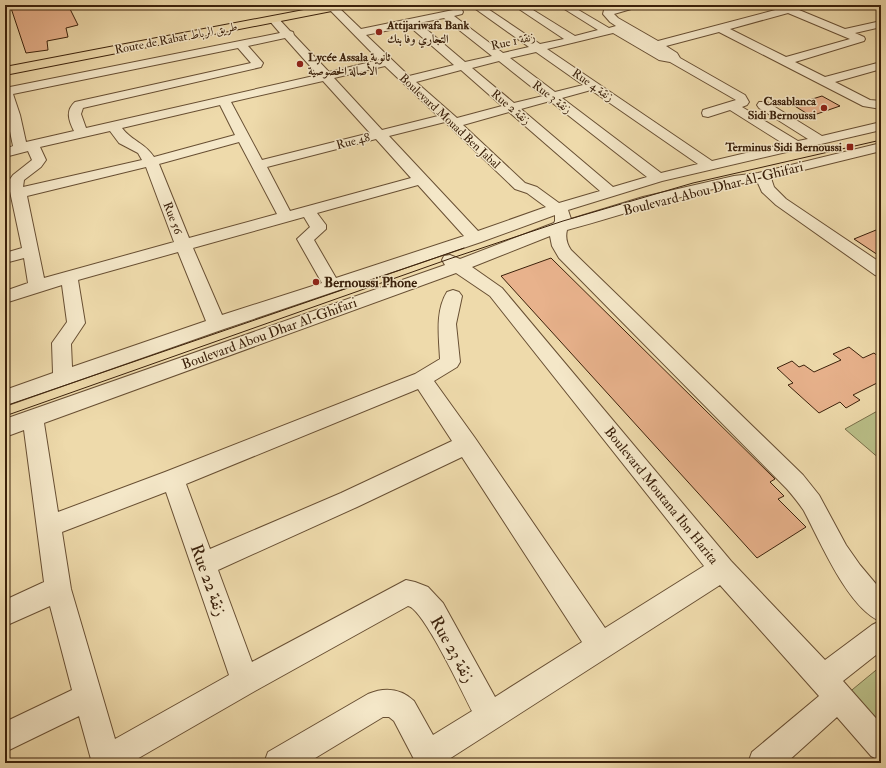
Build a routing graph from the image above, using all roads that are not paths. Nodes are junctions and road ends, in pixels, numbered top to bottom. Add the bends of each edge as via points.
1 (314, 5) edge
2 (347, 5) edge
3 (492, 5) edge
4 (518, 5) edge
5 (563, 5) edge
6 (634, 5) edge
7 (778, 5) edge
8 (331, 6) edge
9 (477, 6) edge
10 (612, 10) edge
11 (788, 10) junction
12 (446, 15) junction
13 (273, 19) junction
14 (411, 22) junction
15 (881, 24) edge
16 (720, 28) junction
17 (616, 30) junction
18 (845, 32) junction
19 (359, 33) junction
20 (289, 34) junction
21 (574, 40) junction
22 (241, 44) junction
23 (656, 45) junction
24 (538, 48) junction
25 (112, 50) junction
26 (501, 57) junction
27 (673, 59) junction
28 (786, 61) junction
29 (387, 62) junction
30 (881, 65) edge
31 (5, 66) edge
32 (463, 66) junction
33 (124, 68) junction
34 (5, 71) edge
35 (328, 77) junction
36 (407, 80) junction
37 (825, 81) junction
38 (593, 86) junction
39 (142, 91) junction
40 (6, 92) edge
41 (208, 93) junction
42 (552, 97) junction
43 (749, 99) junction
44 (881, 105) edge
45 (512, 107) junction
46 (708, 113) dead end
47 (451, 120) junction
48 (113, 126) junction
49 (881, 126) edge
50 (81, 133) junction
51 (380, 134) junction
52 (242, 137) junction
53 (819, 140) junction
54 (26, 146) junction
55 (796, 146) junction
56 (881, 147) edge
57 (5, 153) edge
58 (151, 162) junction
59 (258, 165) junction
60 (710, 166) junction
61 (763, 176) junction
62 (658, 178) junction
63 (419, 180) junction
64 (610, 192) junction
65 (19, 193) junction
66 (308, 211) junction
67 (286, 216) junction
68 (554, 216) junction
69 (475, 238) junction
70 (184, 246) junction
71 (31, 251) junction
72 (454, 256) junction
73 (5, 258) edge
74 (881, 271) edge
75 (69, 277) junction
76 (37, 286) junction
77 (332, 286) junction
78 (453, 296) dead end
79 (5, 297) edge
80 (218, 324) junction
81 (63, 377) junction
82 (422, 379) junction
83 (5, 398) edge
84 (33, 418) junction
85 (5, 428) edge
86 (467, 444) junction
87 (173, 479) junction
88 (49, 526) junction
89 (203, 564) junction
90 (722, 569) junction
91 (58, 589) junction
92 (881, 609) edge
93 (5, 613) edge
94 (881, 634) edge
95 (600, 645) junction
96 (245, 681) junction
97 (831, 688) junction
98 (88, 697) junction
99 (490, 716) junction
100 (5, 737) edge
101 (881, 746) edge
102 (430, 759) edge
103 (771, 761) edge
104 (106, 762) edge
105 (279, 763) edge

1 - 31 main road, Route de Rabat طريق الرباط
2 - 8 main road, Route de Rabat طريق الرباط
3 - 9 street
4 - 21 street
5 - 17 street
6 - 10 street
7 - 11 street
8 - 13 main road, Route de Rabat طريق الرباط
8 - 19 street, Boulevard Mouad Ben Jabal
9 - 12 street
9 - 24 street, Rue 4 زنقة
10 - 17 street
11 - 16 street
11 - 18 street
12 - 14 street
12 - 26 street, Rue 3 زنقة
13 - 20 street
13 - 25 main road, Route de Rabat طريق الرباط
14 - 19 street
14 - 32 street, Rue 2 زنقة
15 - 18 street
16 - 23 street
16 - 28 street
17 - 21 street, Rue 1 زنقة
17 - 23 street
17 - 27 street via 663,58
18 - 28 street via 860,40
19 - 29 street, Boulevard Mouad Ben Jabal
20 - 22 street
20 - 35 street
21 - 24 street, Rue 1 زنقة
22 - 33 street
22 - 41 street via 257,65
23 - 27 street via 673,55
24 - 26 street, Rue 1 زنقة
24 - 38 street, Rue 4 زنقة
25 - 33 street
25 - 34 main road, Route de Rabat طريق الرباط
26 - 32 street, Rue 1 زنقة
26 - 42 street, Rue 3 زنقة
27 - 43 street
28 - 37 street
29 - 35 street
29 - 36 street, Boulevard Mouad Ben Jabal
30 - 37 street
32 - 36 street, Rue 1 زنقة
32 - 45 street, Rue 2 زنقة
33 - 39 street
33 - 40 street
35 - 41 street
35 - 51 street
36 - 47 street, Boulevard Mouad Ben Jabal
37 - 44 street via 867,103
38 - 42 street, Rue 48
38 - 60 street, Rue 4 زنقة
39 - 41 street
39 - 50 street via 79,105 74,112
40 - 54 street
41 - 48 street
41 - 52 street
42 - 45 street, Rue 48
42 - 62 street, Rue 3 زنقة
43 - 46 street
43 - 53 street
43 - 55 street
45 - 47 street, Rue 48
45 - 64 street, Rue 2 زنقة
47 - 51 street, Rue 48
47 - 68 street, Boulevard Mouad Ben Jabal via 520,186 524,197
48 - 50 street
48 - 58 street, Rue 56 via 124,140 143,150
49 - 53 street, Boulevard Abou Dhar Al-Ghifari
50 - 54 street
51 - 59 street, Rue 48
51 - 63 street
52 - 58 street
52 - 59 street
53 - 55 street, Boulevard Abou Dhar Al-Ghifari
54 - 57 street
54 - 65 street via 39,160 16,182 15,188
55 - 60 street, Boulevard Abou Dhar Al-Ghifari
56 - 61 street, Boulevard Abou Dhar Al-Ghifari
58 - 65 street
58 - 70 street, Rue 56
59 - 67 street
60 - 62 street, Boulevard Abou Dhar Al-Ghifari
61 - 68 street, Boulevard Abou Dhar Al-Ghifari via 734,180 643,202 598,217
61 - 74 street via 767,189 782,202
62 - 64 street, Boulevard Abou Dhar Al-Ghifari
63 - 66 street
63 - 69 street
64 - 68 street, Boulevard Abou Dhar Al-Ghifari
65 - 71 street
66 - 67 street
66 - 77 street via 318,229 305,239
67 - 70 street
68 - 69 street, Boulevard Abou Dhar Al-Ghifari
68 - 72 street, Boulevard Abou Dhar Al-Ghifari
68 - 92 street via 557,241 565,254 795,482 810,502 851,574
69 - 72 street, Boulevard Abou Dhar Al-Ghifari
70 - 75 street
70 - 80 street, Rue 56
71 - 73 street
71 - 76 street
72 - 77 street, Boulevard Abou Dhar Al-Ghifari
72 - 84 street, Boulevard Abou Dhar Al-Ghifari
72 - 90 street, Boulevard Moutana Ibn Harita via 496,292
75 - 76 street
75 - 81 street via 76,323 61,343
76 - 79 street
77 - 80 street, Boulevard Abou Dhar Al-Ghifari
78 - 82 street via 447,324 450,362
80 - 81 street, Boulevard Abou Dhar Al-Ghifari
81 - 83 street, Boulevard Abou Dhar Al-Ghifari
82 - 86 street
82 - 87 street
84 - 85 street, Boulevard Abou Dhar Al-Ghifari
84 - 88 street
86 - 89 street
86 - 95 street
87 - 88 street
87 - 89 street, Rue 22 زنقة
88 - 91 street
89 - 96 street, Rue 22 زنقة
90 - 95 street
90 - 97 street, Boulevard Moutana Ibn Harita
91 - 93 street
91 - 98 street
94 - 97 street
95 - 99 street
96 - 99 street, Rue 23 زنقة via 406,593 417,594 434,612
96 - 104 street
97 - 101 street, Boulevard Moutana Ibn Harita
97 - 103 street
98 - 100 street
98 - 104 street
99 - 102 street
102 - 105 street via 404,711 398,704 389,701 378,704

